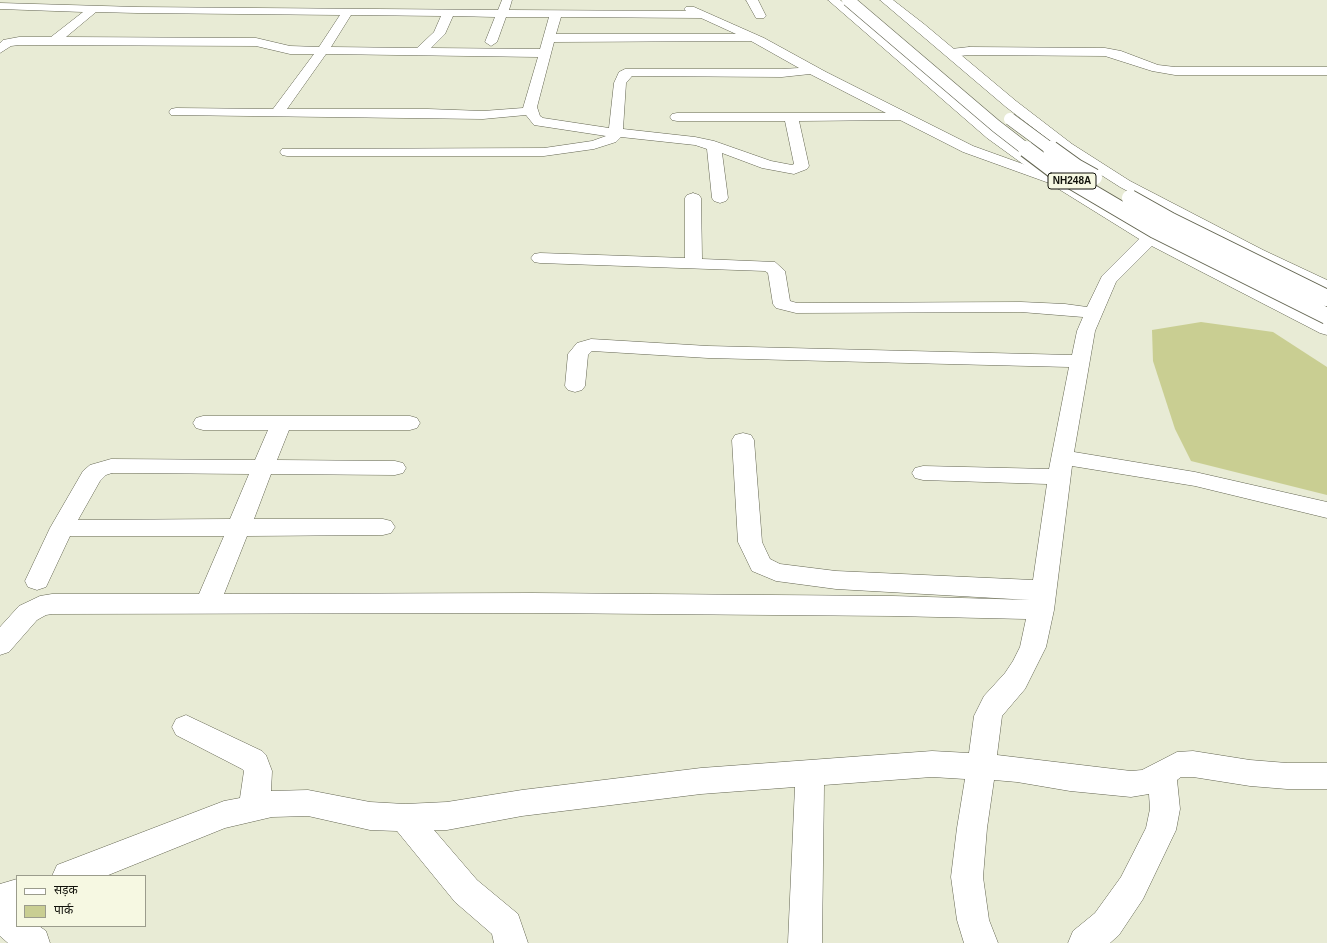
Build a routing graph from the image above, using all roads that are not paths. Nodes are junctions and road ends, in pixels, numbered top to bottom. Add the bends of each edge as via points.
1 (209, 0) edge
2 (252, 0) edge
3 (507, 0) edge
4 (752, 0) edge
5 (833, 0) edge
6 (848, 0) edge
7 (868, 0) edge
8 (886, 0) edge
9 (678, 3) dead end
10 (0, 6) edge
11 (93, 9) junction
12 (137, 10) junction
13 (196, 10) junction
14 (244, 10) junction
15 (348, 11) junction
16 (449, 12) junction
17 (503, 13) junction
18 (556, 13) junction
19 (704, 15) junction
20 (760, 16) dead end
21 (181, 20) dead end
22 (170, 31) dead end
23 (549, 38) junction
24 (754, 38) junction
25 (54, 41) junction
26 (99, 41) junction
27 (160, 41) junction
28 (491, 42) dead end
29 (0, 49) edge
30 (323, 50) junction
31 (421, 51) junction
32 (545, 52) junction
33 (951, 53) junction
34 (813, 70) junction
35 (1327, 71) edge
36 (531, 111) junction
37 (176, 112) dead end
38 (278, 113) junction
39 (677, 117) dead end
40 (791, 117) junction
41 (902, 117) junction
42 (616, 132) junction
43 (714, 145) junction
44 (287, 152) dead end
45 (1054, 180) junction
46 (693, 198) dead end
47 (720, 198) dead end
48 (1187, 217) junction
49 (1150, 238) junction
50 (540, 258) dead end
51 (694, 264) junction
52 (1327, 287) edge
53 (1327, 298) edge
54 (1092, 313) junction
55 (1327, 316) edge
56 (1327, 329) edge
57 (1081, 361) junction
58 (574, 386) dead end
59 (203, 423) dead end
60 (281, 423) junction
61 (410, 423) dead end
62 (743, 440) dead end
63 (264, 467) junction
64 (1061, 467) junction
65 (395, 468) dead end
66 (923, 473) dead end
67 (1327, 510) edge
68 (239, 527) junction
69 (383, 527) dead end
70 (62, 528) junction
71 (37, 581) dead end
72 (1043, 600) junction
73 (208, 603) junction
74 (0, 645) edge
75 (186, 727) dead end
76 (982, 766) junction
77 (1162, 773) junction
78 (810, 774) junction
79 (1327, 776) edge
80 (254, 808) junction
81 (405, 818) junction
82 (71, 875) edge
83 (16, 894) edge
84 (0, 900) edge
85 (0, 915) edge
86 (34, 943) edge
87 (511, 943) edge
88 (805, 943) edge
89 (982, 943) edge
90 (1086, 943) edge

1 - 13 main road
2 - 14 main road
3 - 17 main road
4 - 20 main road
5 - 45 main road via 992,135
6 - 55 main road, NH248A, bridge via 996,126 1055,171 1155,230
7 - 53 main road, NH248A, bridge via 1006,116 1076,167 1171,222
8 - 33 main road
9 - 19 main road
10 - 11 main road
11 - 12 main road
11 - 25 main road
12 - 13 main road
12 - 26 main road
13 - 14 main road
13 - 21 main road
14 - 15 main road
15 - 16 main road
15 - 30 main road
16 - 17 main road
16 - 31 main road via 439,34
17 - 18 main road
17 - 28 main road
18 - 19 main road
18 - 23 main road
19 - 24 main road
22 - 27 main road
23 - 24 main road
23 - 32 main road
24 - 34 main road
25 - 26 main road
25 - 29 main road via 12,42
26 - 27 main road
27 - 30 main road via 245,41 290,50
30 - 31 main road
30 - 38 main road
31 - 32 main road
32 - 36 main road
33 - 35 main road via 1105,52 1156,68 1176,71
33 - 48 main road via 1067,147 1125,184
34 - 41 main road
34 - 42 main road via 782,73 629,72 620,83
36 - 38 main road via 483,115
36 - 42 main road via 539,122
37 - 38 main road
39 - 40 main road
40 - 41 main road
40 - 43 main road via 802,166 800,168 784,169 767,165
41 - 45 main road via 968,149
42 - 43 main road
42 - 44 main road via 611,139 599,143 544,152
43 - 47 main road
45 - 49 main road
46 - 51 main road
48 - 49 main road
48 - 52 main road
49 - 54 main road via 1108,280
49 - 56 main road
50 - 51 main road
51 - 54 main road via 761,265 774,268 780,300 790,308 1021,307
54 - 57 main road
57 - 58 main road via 708,352 591,346 584,347 578,354
57 - 64 main road
59 - 60 main road
60 - 61 main road
60 - 63 main road
62 - 72 main road via 750,542 761,564 776,572
63 - 65 main road
63 - 68 main road
63 - 70 main road via 104,468 91,476
64 - 66 main road
64 - 67 main road via 1195,479
64 - 72 main road
68 - 69 main road
68 - 70 main road
68 - 73 main road
70 - 71 main road
72 - 73 main road via 893,606
72 - 76 main road via 1033,647 1024,667 994,704 988,716
73 - 74 main road via 81,603 40,606 18,622
75 - 80 main road via 256,764 258,771
76 - 77 main road via 1131,784 1146,782
76 - 78 main road via 932,764
76 - 89 main road via 967,877 973,920
77 - 79 main road via 1177,765 1193,764 1250,773
77 - 90 main road via 1165,809 1161,830 1132,888 1106,924
78 - 81 main road via 701,781 522,803 448,816
78 - 88 main road
80 - 81 main road via 272,804 308,803 370,816
80 - 82 main road via 224,815
81 - 87 main road via 466,891 506,925
83 - 84 main road
85 - 86 main road

